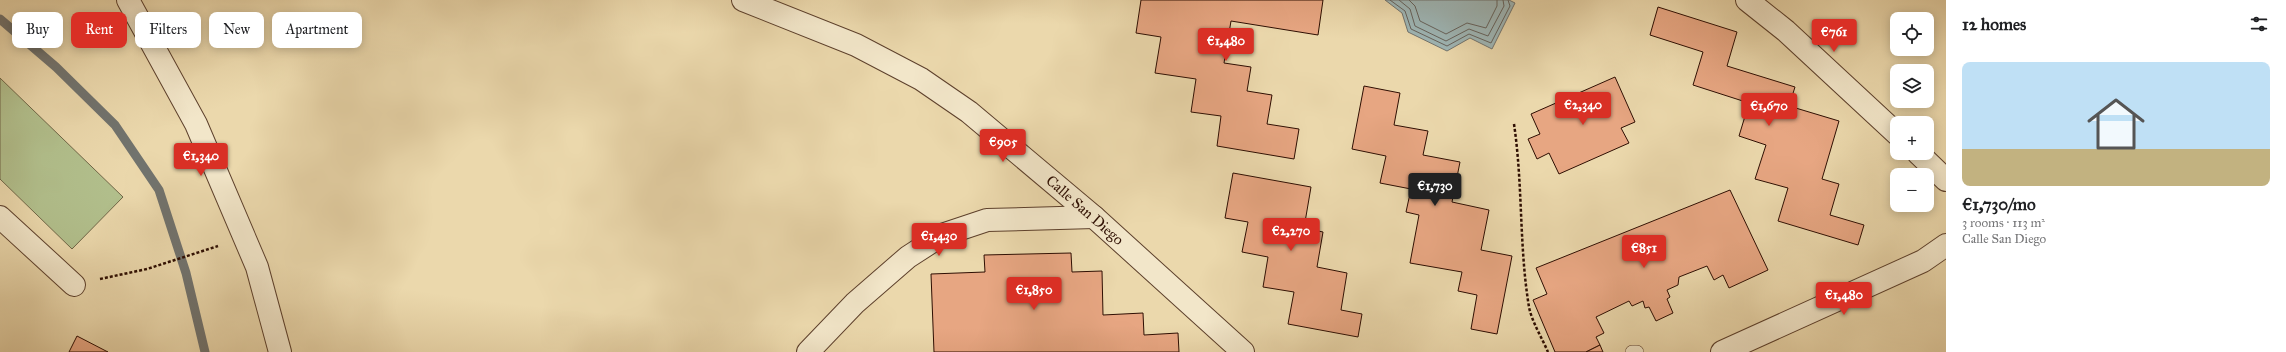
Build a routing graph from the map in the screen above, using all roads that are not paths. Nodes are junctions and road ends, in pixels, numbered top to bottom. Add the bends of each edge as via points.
1 (128, 0) edge
2 (743, 0) edge
3 (1747, 0) edge
4 (1890, 128) edge
5 (1925, 160) edge
6 (1946, 180) edge
7 (0, 217) edge
8 (1094, 217) junction
9 (1946, 245) edge
10 (74, 285) road end
11 (280, 352) edge
12 (808, 352) edge
13 (1243, 352) edge
14 (1632, 352) edge
15 (1637, 352) edge
16 (1722, 352) edge

1 - 11 street via 196,124 257,267
2 - 8 street, Calle San Diego via 856,45 921,79 969,112
3 - 4 street via 1786,31
5 - 6 street
7 - 10 street
8 - 12 street via 987,220 942,235 908,257 866,293
8 - 13 street, Calle San Diego
9 - 16 street via 1923,261
14 - 15 lane

